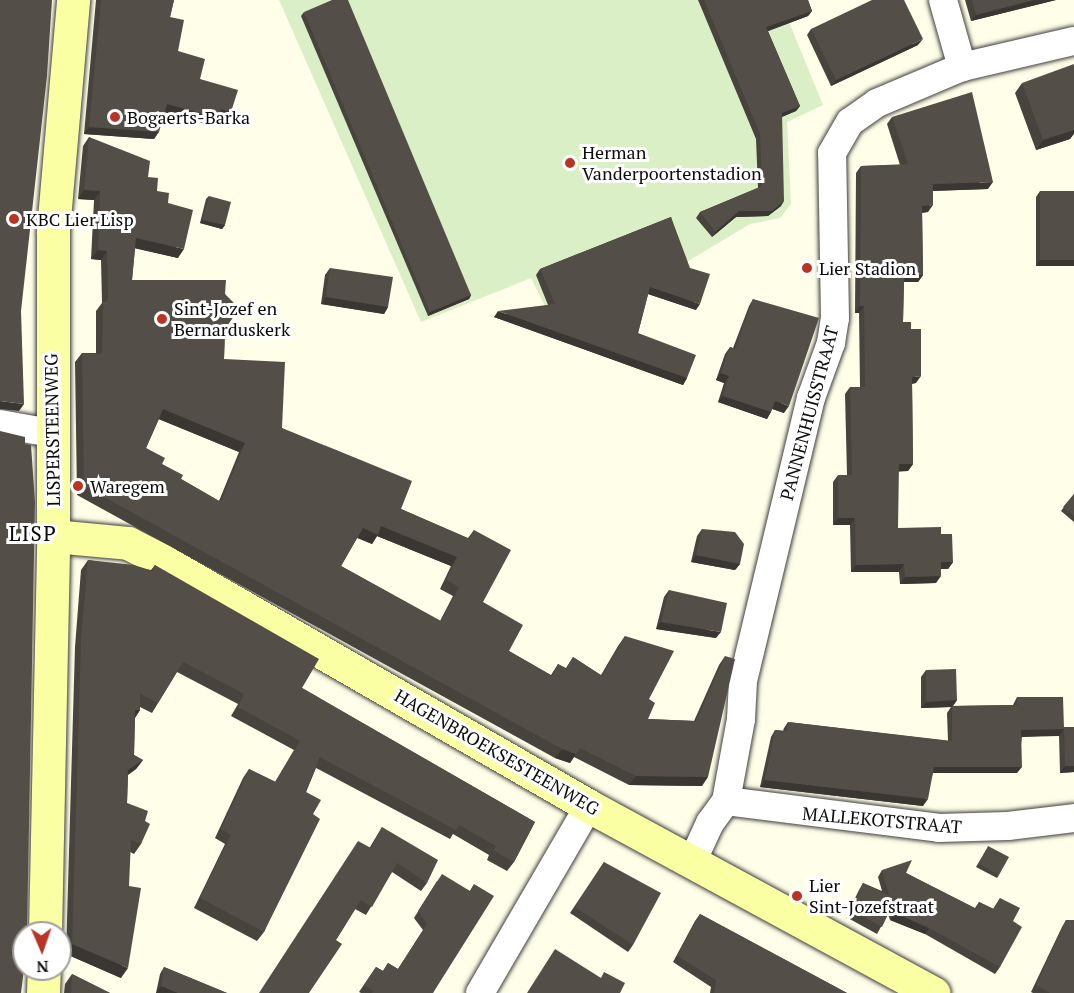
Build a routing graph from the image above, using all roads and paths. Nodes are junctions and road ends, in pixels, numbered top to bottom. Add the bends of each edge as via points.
1 (73, 0) edge
2 (943, 0) edge
3 (1074, 41) edge
4 (962, 67) junction
5 (0, 424) edge
6 (51, 433) junction
7 (53, 536) junction
8 (726, 801) junction
9 (590, 806) junction
10 (1074, 818) edge
11 (692, 862) junction
12 (45, 921) edge
13 (480, 993) edge
14 (934, 993) edge

1 - 6 street, LISPERSTEENWEG via 53,230
2 - 4 street
3 - 4 street, PANNENHUISSTRAAT
4 - 8 street, PANNENHUISSTRAAT via 877,103 850,122 832,153 835,318 790,478 743,681
5 - 6 street
6 - 7 street, LISPERSTEENWEG
7 - 9 street, HAGENBROEKSESTEENWEG via 128,543
7 - 12 street, LISPERSTEENWEG
8 - 10 street, MALLEKOTSTRAAT via 939,828 1008,826
8 - 11 street, PANNENHUISSTRAAT via 710,823
9 - 11 street, HAGENBROEKSESTEENWEG
9 - 13 street
11 - 14 street, HAGENBROEKSESTEENWEG

